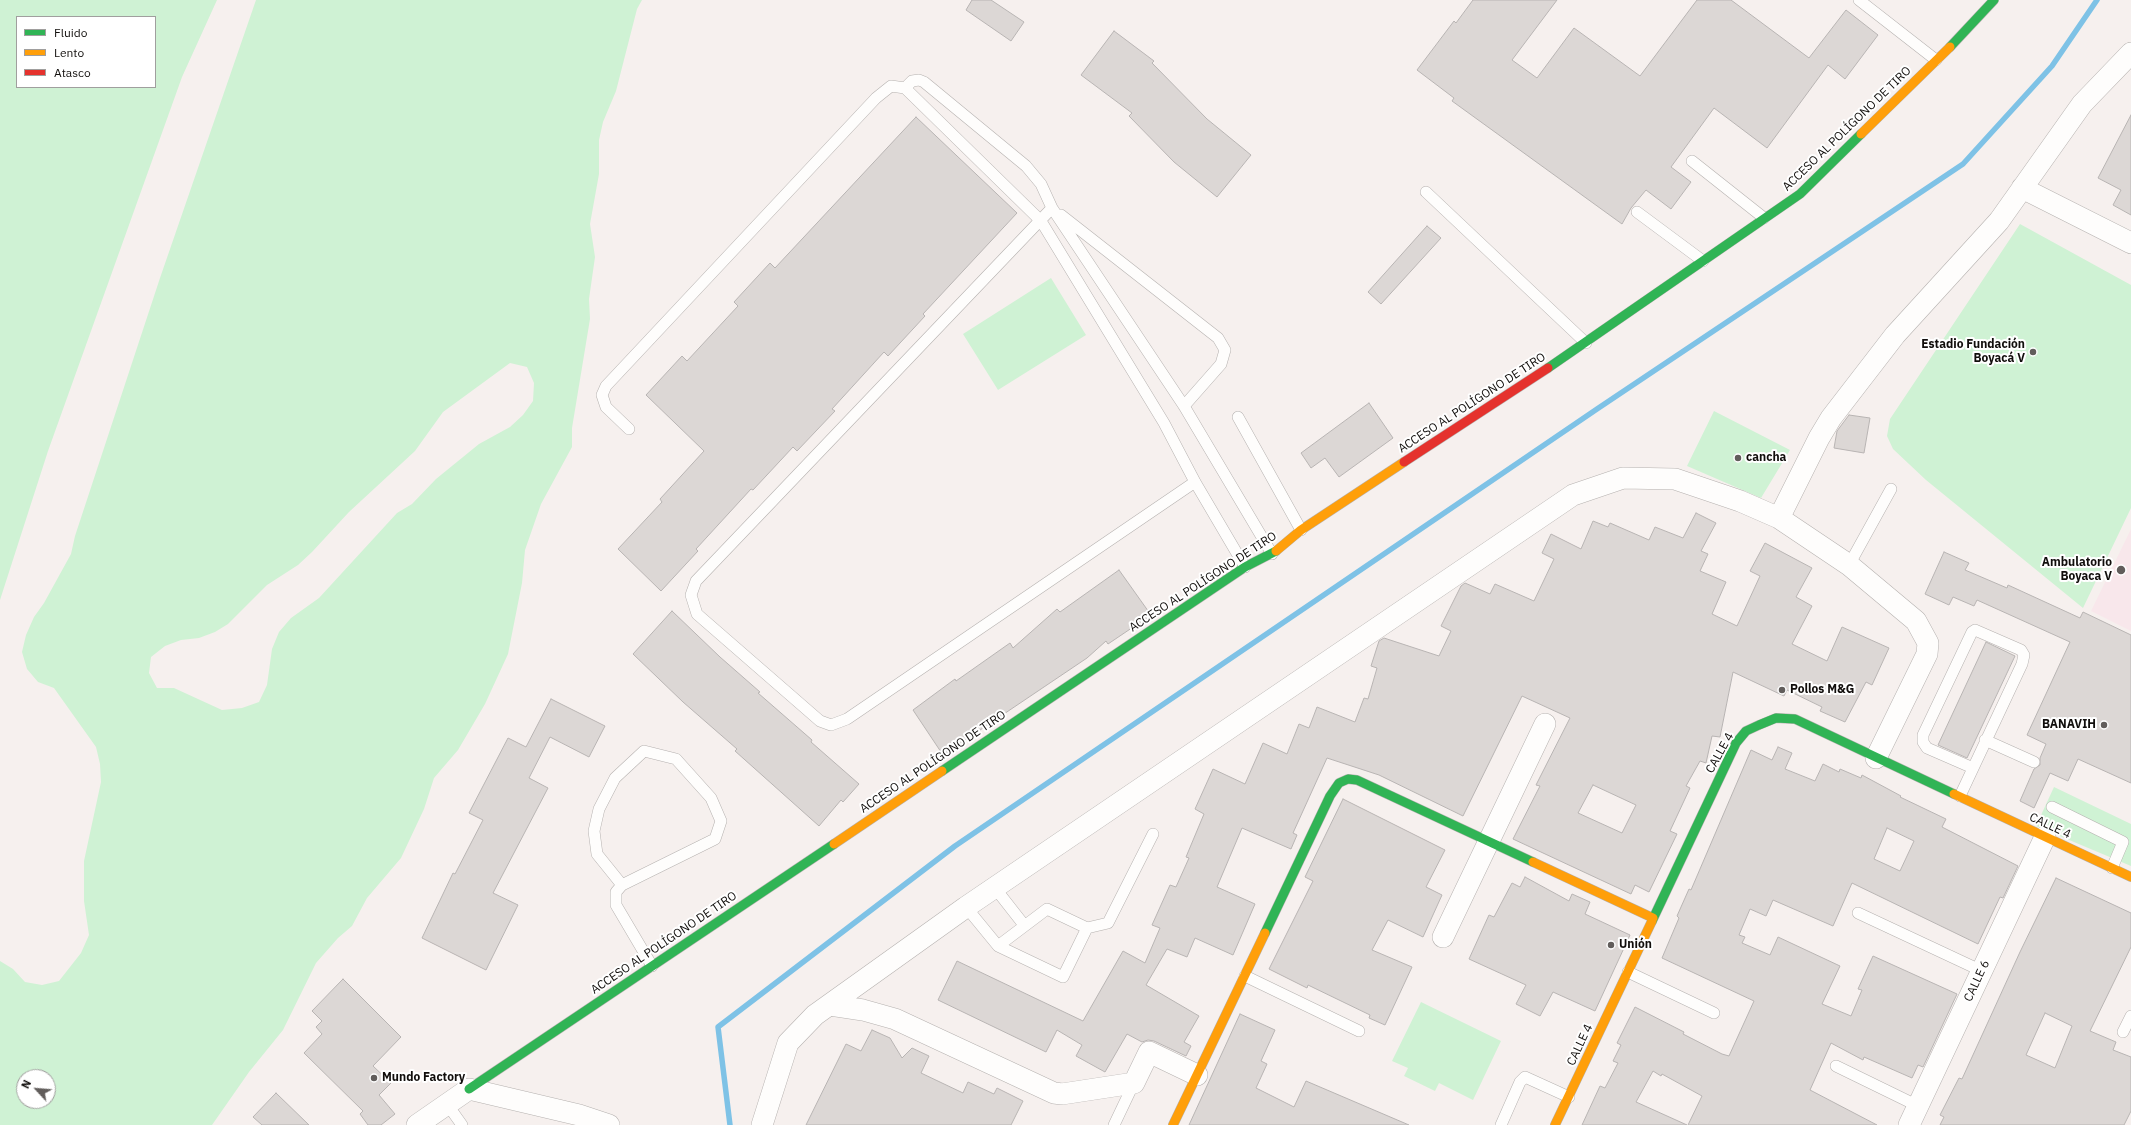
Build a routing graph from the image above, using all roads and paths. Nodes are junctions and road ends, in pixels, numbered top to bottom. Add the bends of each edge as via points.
1 (1859, 0) edge
2 (1994, 0) edge
3 (2131, 53) edge
4 (1936, 60) junction
5 (905, 88) junction
6 (1692, 161) dead end
7 (2022, 188) junction
8 (1426, 192) dead end
9 (1052, 208) junction
10 (1637, 212) dead end
11 (1764, 218) junction
12 (1041, 221) junction
13 (2131, 243) edge
14 (1703, 260) junction
15 (1586, 343) junction
16 (1184, 406) junction
17 (1238, 417) dead end
18 (629, 429) dead end
19 (1195, 482) junction
20 (1892, 489) dead end
21 (1779, 518) junction
22 (1301, 530) junction
23 (1272, 554) junction
24 (1849, 565) junction
25 (1245, 567) junction
26 (1545, 724) dead end
27 (1986, 740) junction
28 (1876, 758) junction
29 (2034, 762) dead end
30 (1973, 768) junction
31 (1960, 796) junction
32 (2052, 807) dead end
33 (1153, 834) dead end
34 (2045, 837) junction
35 (1490, 841) junction
36 (2112, 868) junction
37 (2131, 877) edge
38 (622, 885) junction
39 (995, 888) junction
40 (966, 907) junction
41 (1858, 913) dead end
42 (1653, 918) junction
43 (1024, 925) junction
44 (1087, 928) junction
45 (1443, 937) dead end
46 (998, 946) junction
47 (652, 966) junction
48 (1982, 971) junction
49 (1628, 972) junction
50 (1245, 976) junction
51 (830, 1005) junction
52 (1714, 1013) dead end
53 (2131, 1016) edge
54 (1359, 1031) dead end
55 (2123, 1032) dead end
56 (1836, 1066) dead end
57 (1196, 1075) junction
58 (1134, 1083) junction
59 (469, 1089) junction
60 (1569, 1097) junction
61 (447, 1104) junction
62 (1918, 1106) junction
63 (417, 1125) edge
64 (462, 1125) edge
65 (609, 1125) edge
66 (762, 1125) edge
67 (1114, 1125) edge
68 (1173, 1125) edge
69 (1501, 1125) edge
70 (1555, 1125) edge
71 (1909, 1125) edge

1 - 4 lane
2 - 4 street, ACCESO AL POLÍGONO DE TIRO
3 - 7 street via 2082,104
4 - 11 street, ACCESO AL POLÍGONO DE TIRO via 1800,194
5 - 9 lane via 912,81 924,82 1026,166 1041,184
5 - 12 lane
5 - 18 lane via 891,86 876,98 606,386 602,395 606,407
6 - 11 lane
7 - 13 street
7 - 21 street via 1999,221 1895,335 1831,418
8 - 15 lane
9 - 12 lane
9 - 16 lane
9 - 16 lane via 1218,338 1225,350 1221,364
10 - 14 lane
11 - 14 street, ACCESO AL POLÍGONO DE TIRO
12 - 19 lane via 1164,423
12 - 19 lane via 696,581 691,595 697,614 820,721 831,725 847,719
14 - 15 street, ACCESO AL POLÍGONO DE TIRO
15 - 22 street, ACCESO AL POLÍGONO DE TIRO
16 - 23 lane
17 - 22 lane
19 - 25 lane
20 - 24 lane
21 - 24 street
21 - 39 street via 1675,479 1623,478 1573,496
22 - 23 street, ACCESO AL POLÍGONO DE TIRO
23 - 25 street, ACCESO AL POLÍGONO DE TIRO
24 - 28 street via 1916,621 1928,643 1927,654
25 - 47 street, ACCESO AL POLÍGONO DE TIRO
26 - 35 street
27 - 29 lane
27 - 30 lane
27 - 30 lane via 2024,655 2021,650 1975,630 1923,735 1923,742 1928,748
28 - 31 street, CALLE 4
28 - 42 street, CALLE 4 via 1795,719 1776,718 1746,731 1736,743
30 - 31 lane
31 - 34 street, CALLE 4
32 - 36 lane via 2123,842
33 - 44 lane via 1108,923
34 - 36 street, CALLE 4
34 - 48 street, CALLE 6
35 - 42 street
35 - 45 street
35 - 50 street via 1357,780 1348,779 1339,783 1330,796
36 - 37 street, CALLE 4
38 - 38 lane via 715,839 721,821 711,798 676,759 644,751 615,778 599,809 594,831 597,854
38 - 47 lane via 616,892 616,905
39 - 40 street
39 - 43 lane
40 - 46 lane
40 - 51 street
41 - 48 lane
42 - 49 street, CALLE 4
43 - 44 lane via 1047,909
43 - 46 lane
44 - 46 lane via 1062,977
47 - 59 street, ACCESO AL POLÍGONO DE TIRO
48 - 62 street, CALLE 6
49 - 52 lane
49 - 60 street, CALLE 4
50 - 54 lane
50 - 57 street
51 - 58 street via 863,1010 895,1019 1054,1093
51 - 66 street via 815,1015 788,1043
53 - 55 lane
56 - 62 lane
57 - 58 street via 1149,1052
57 - 68 street
58 - 67 lane
59 - 61 street
59 - 65 street via 579,1115
60 - 69 lane via 1525,1077 1520,1082
60 - 70 street, CALLE 4
61 - 63 street
61 - 64 lane
62 - 71 street, CALLE 6

